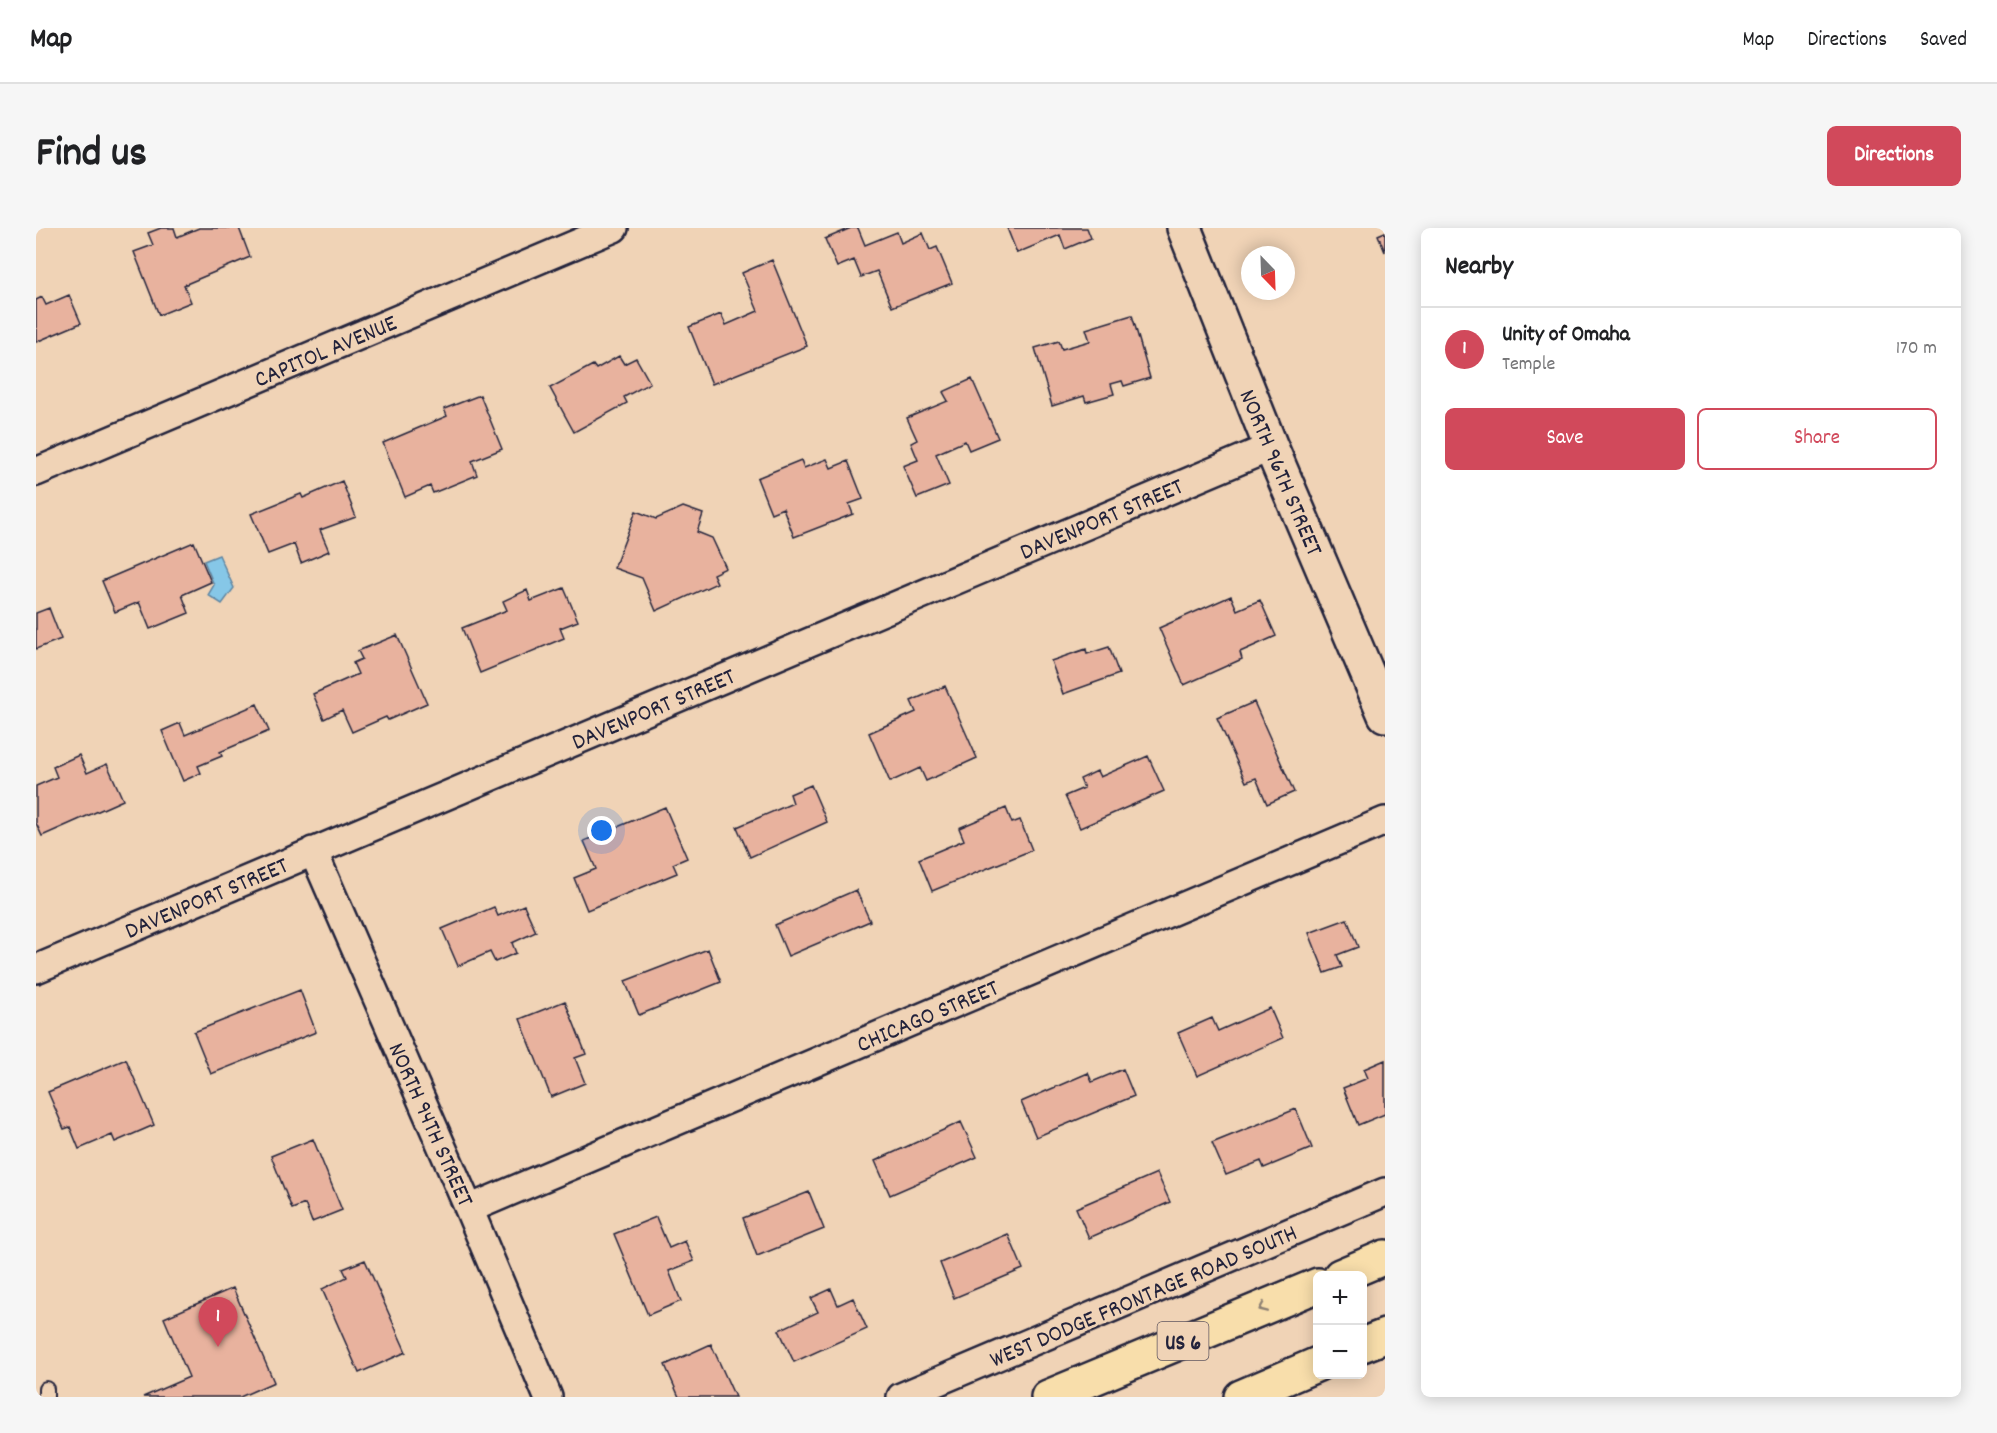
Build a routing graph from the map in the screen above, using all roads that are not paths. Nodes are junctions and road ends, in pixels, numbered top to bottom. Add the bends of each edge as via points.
1 (614, 228) edge
2 (1184, 228) edge
3 (1271, 447) junction
4 (36, 472) edge
5 (1385, 715) edge
6 (1385, 821) edge
7 (313, 852) junction
8 (36, 969) edge
9 (1385, 1192) edge
10 (470, 1209) junction
11 (1385, 1257) edge
12 (1350, 1271) edge
13 (1313, 1287) edge
14 (1385, 1336) edge
15 (1367, 1343) edge
16 (1313, 1366) edge
17 (548, 1397) edge
18 (901, 1397) edge
19 (1048, 1397) edge
20 (1241, 1397) edge

1 - 4 street, CAPITOL AVENUE
2 - 3 street, NORTH 96TH STREET
3 - 5 street, NORTH 96TH STREET
3 - 7 street, DAVENPORT STREET
6 - 10 street, CHICAGO STREET
7 - 8 street, DAVENPORT STREET
7 - 10 street, NORTH 94TH STREET
9 - 18 street, WEST DODGE FRONTAGE ROAD SOUTH
10 - 17 street, NORTH 94TH STREET
11 - 12 highway
13 -> 19 highway, US 6
14 - 15 highway
16 - 20 highway

